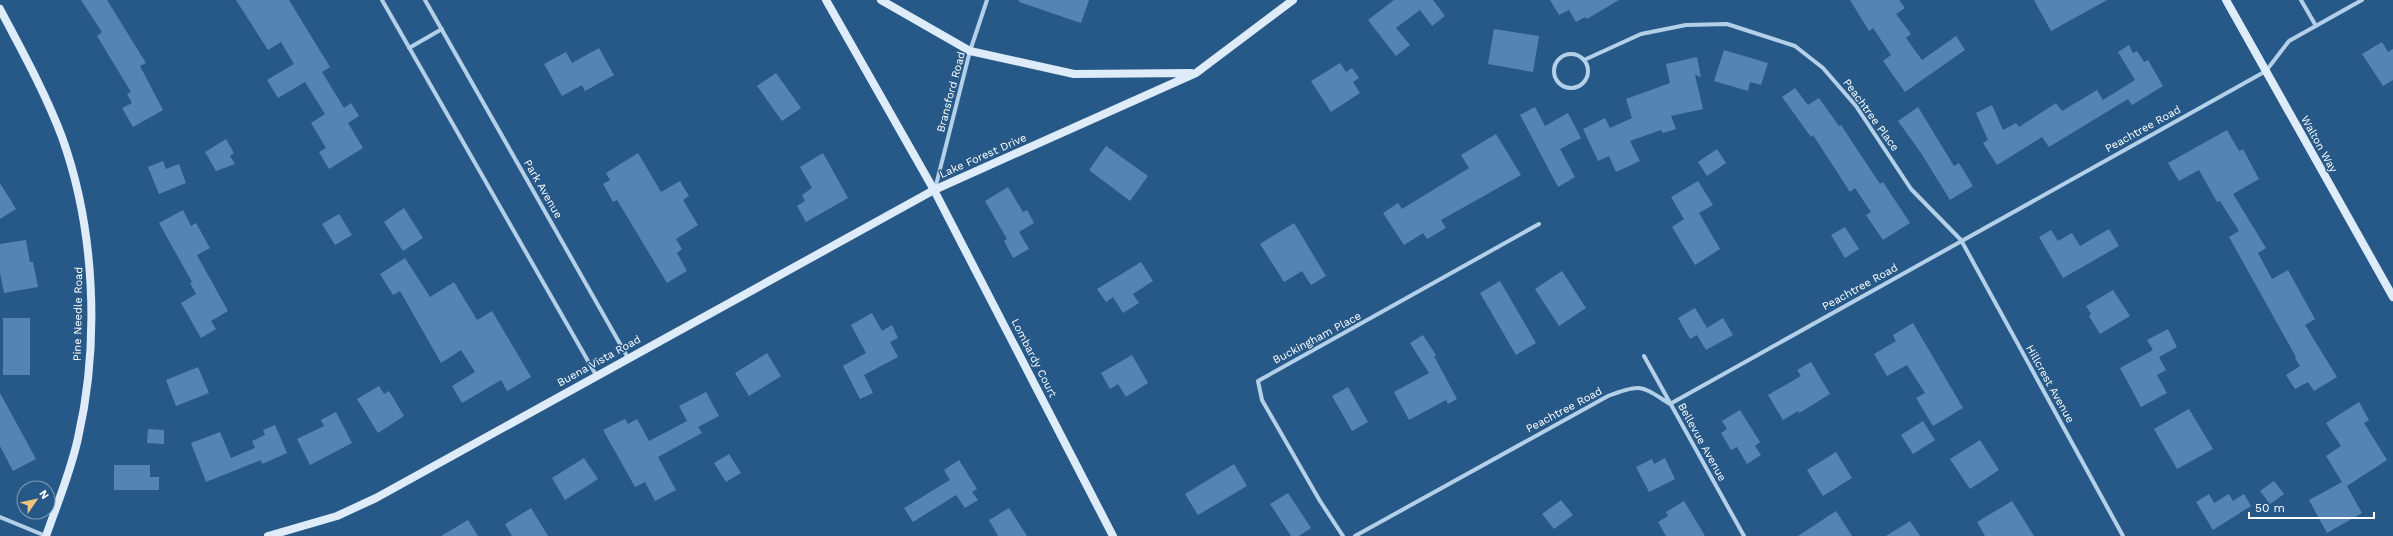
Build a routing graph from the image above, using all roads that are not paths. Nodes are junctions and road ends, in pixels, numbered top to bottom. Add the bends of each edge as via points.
1 (382, 0) edge
2 (425, 0) edge
3 (826, 0) edge
4 (881, 0) edge
5 (987, 0) edge
6 (1293, 0) edge
7 (2226, 0) edge
8 (2301, 0) edge
9 (2362, 0) edge
10 (0, 9) edge
11 (2316, 26) junction
12 (442, 29) junction
13 (409, 48) junction
14 (970, 52) junction
15 (1584, 60) junction
16 (2266, 71) junction
17 (1196, 73) junction
18 (934, 190) junction
19 (1539, 224) dead end
20 (1962, 240) junction
21 (2393, 297) edge
22 (1644, 356) dead end
23 (628, 358) junction
24 (596, 375) junction
25 (1670, 404) junction
26 (0, 518) edge
27 (46, 536) edge
28 (268, 536) edge
29 (1113, 536) edge
30 (1343, 536) edge
31 (1355, 536) edge
32 (1744, 536) edge
33 (2123, 536) edge

1 - 13 street
2 - 12 street, Park Avenue
3 - 18 street, Lake Forest Drive
4 - 14 street
5 - 14 street, Bransford Road
6 - 17 street, Lake Forest Drive
7 - 16 street, Walton Way
8 - 11 street
9 - 11 street, Peachtree Road
10 - 27 street, Pine Needle Road via 39,84 62,137 79,196 91,268 90,350 78,438
11 - 16 street, Peachtree Road via 2289,41
12 - 13 street
12 - 23 street, Park Avenue
13 - 24 street
14 - 17 street via 1074,74
14 - 18 street, Bransford Road
15 - 15 street via 1588,70 1581,85 1565,87 1556,80 1554,69 1558,59 1574,54
15 - 20 street, Peachtree Place via 1640,34 1686,25 1727,24 1795,46 1823,68 1856,106 1911,189
16 - 20 street, Peachtree Road
16 - 21 street, Walton Way
17 - 18 street, Lake Forest Drive
18 - 23 street, Buena Vista Road
18 - 29 street, Lombardy Court
19 - 30 street, Buckingham Place via 1258,381 1262,400
20 - 25 street, Peachtree Road
20 - 33 street, Hillcrest Avenue
22 - 25 street, Bellevue Avenue
23 - 24 street, Buena Vista Road
24 - 28 street, Buena Vista Road via 376,498 337,516
25 - 31 street, Peachtree Road via 1643,387 1626,389 1608,396
25 - 32 street, Bellevue Avenue
26 - 27 street

